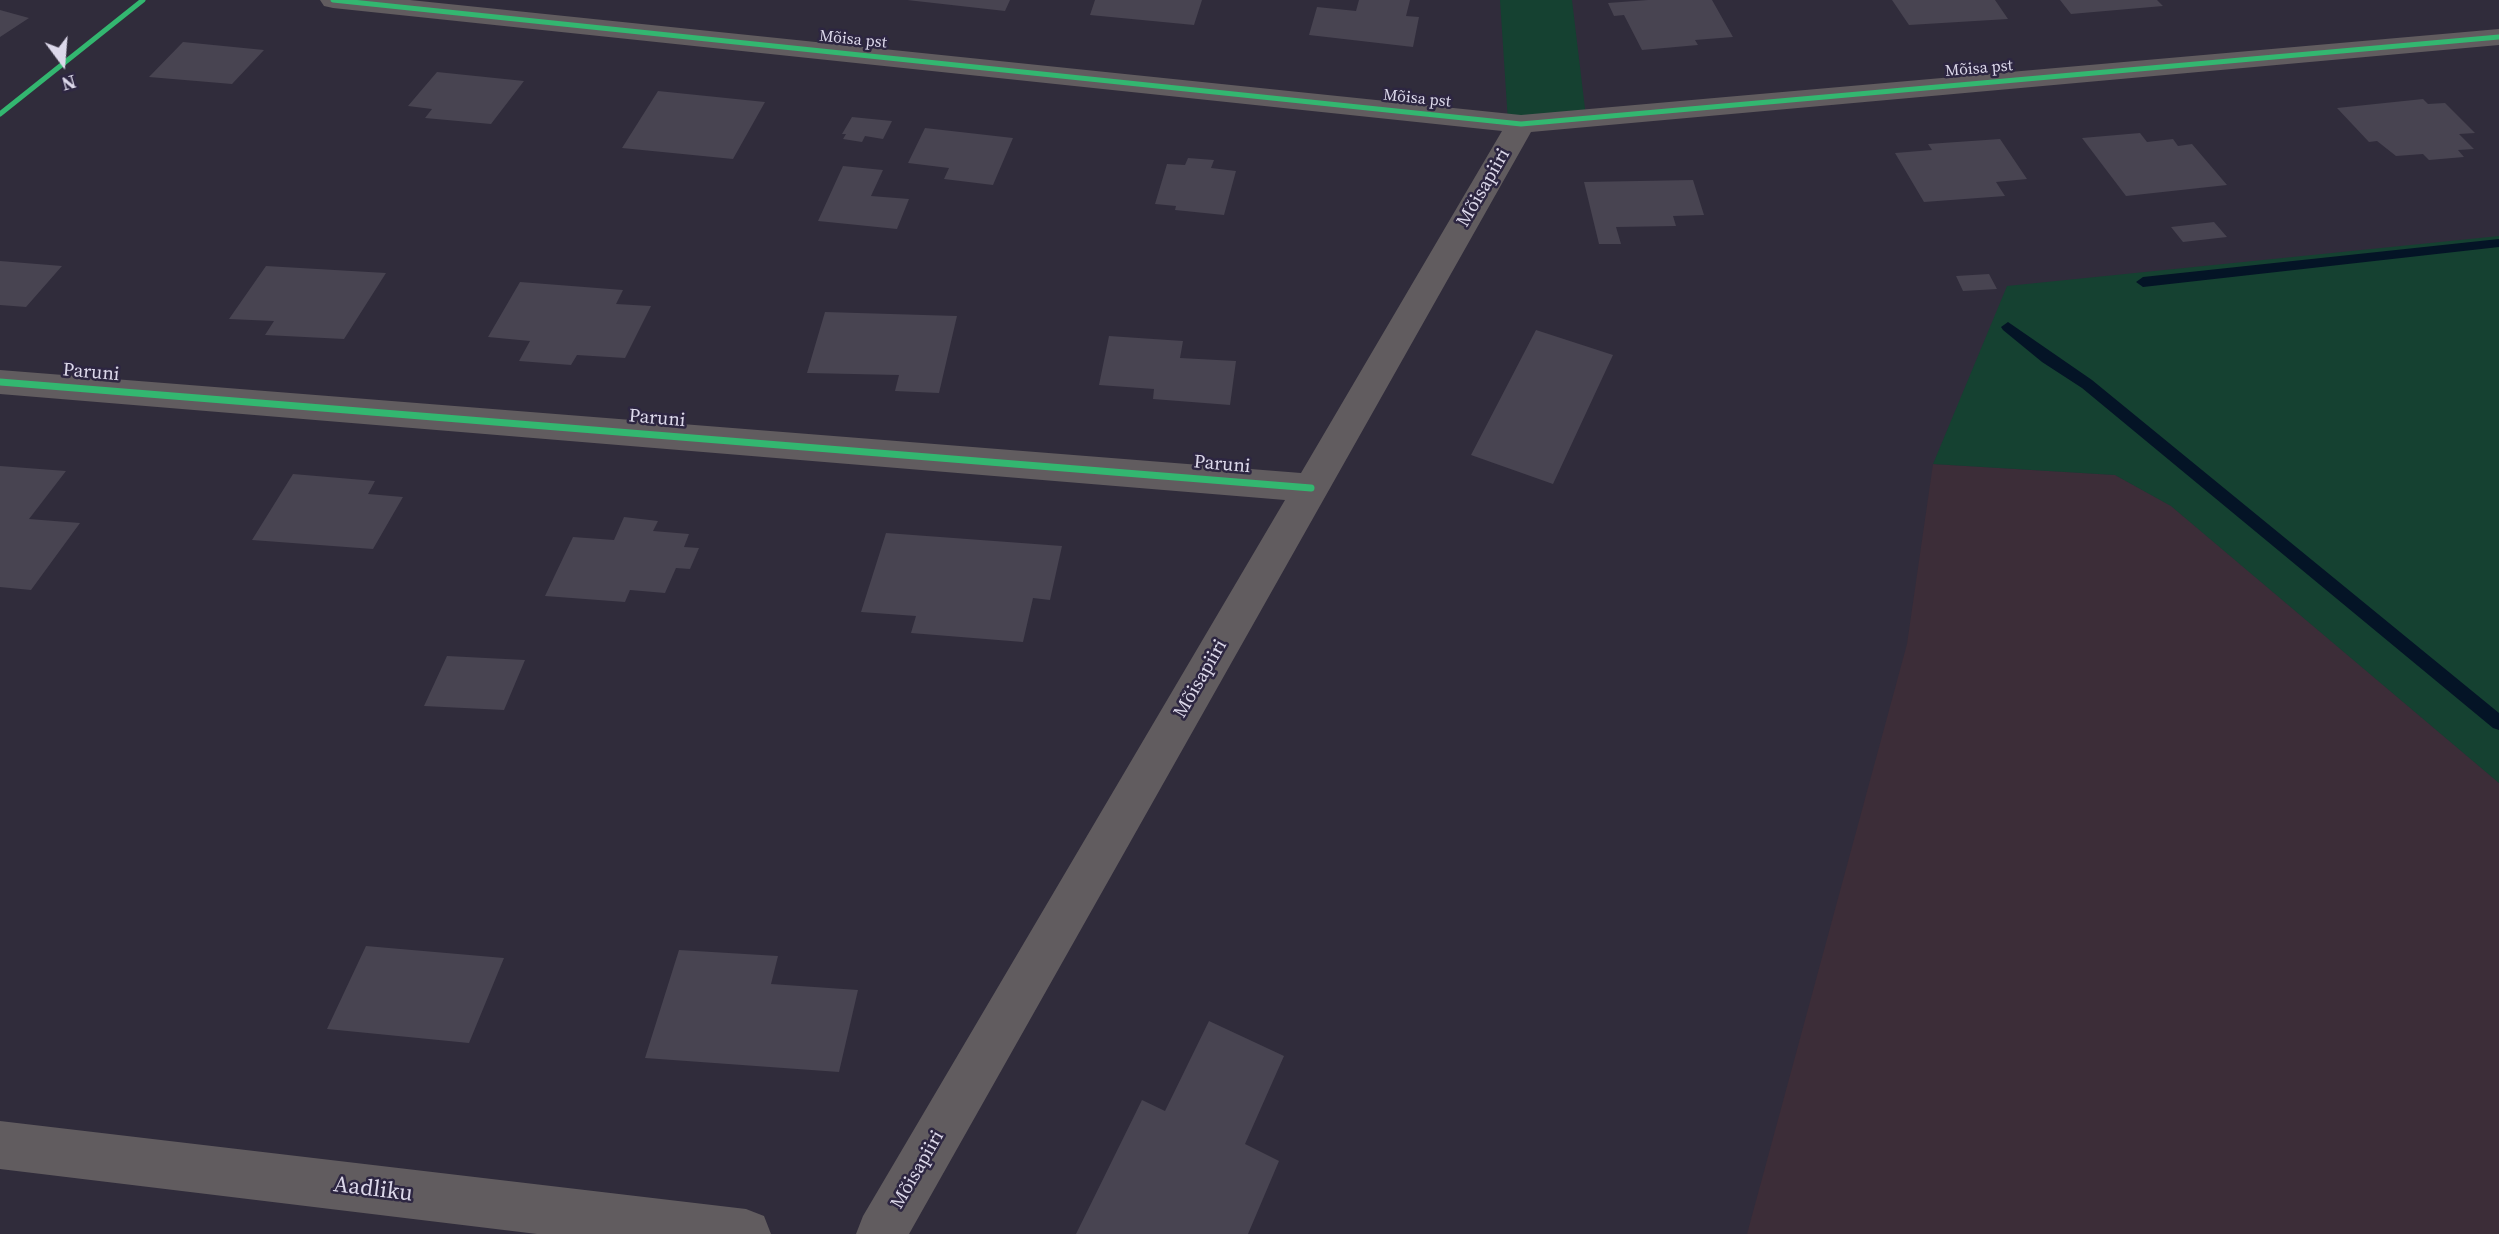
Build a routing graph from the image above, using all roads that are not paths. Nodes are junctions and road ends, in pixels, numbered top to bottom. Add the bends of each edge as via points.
1 (333, 0) edge
2 (2499, 37) edge
3 (1521, 124) junction
4 (0, 382) edge
5 (1311, 488) junction
6 (0, 1145) edge
7 (746, 1234) edge
8 (881, 1234) edge

1 - 3 street, Mõisa pst
2 - 3 street, Mõisa pst
3 - 5 street, Mõisapiiri
4 - 5 street, Paruni
5 - 8 street, Mõisapiiri
6 - 7 street, Aadliku

